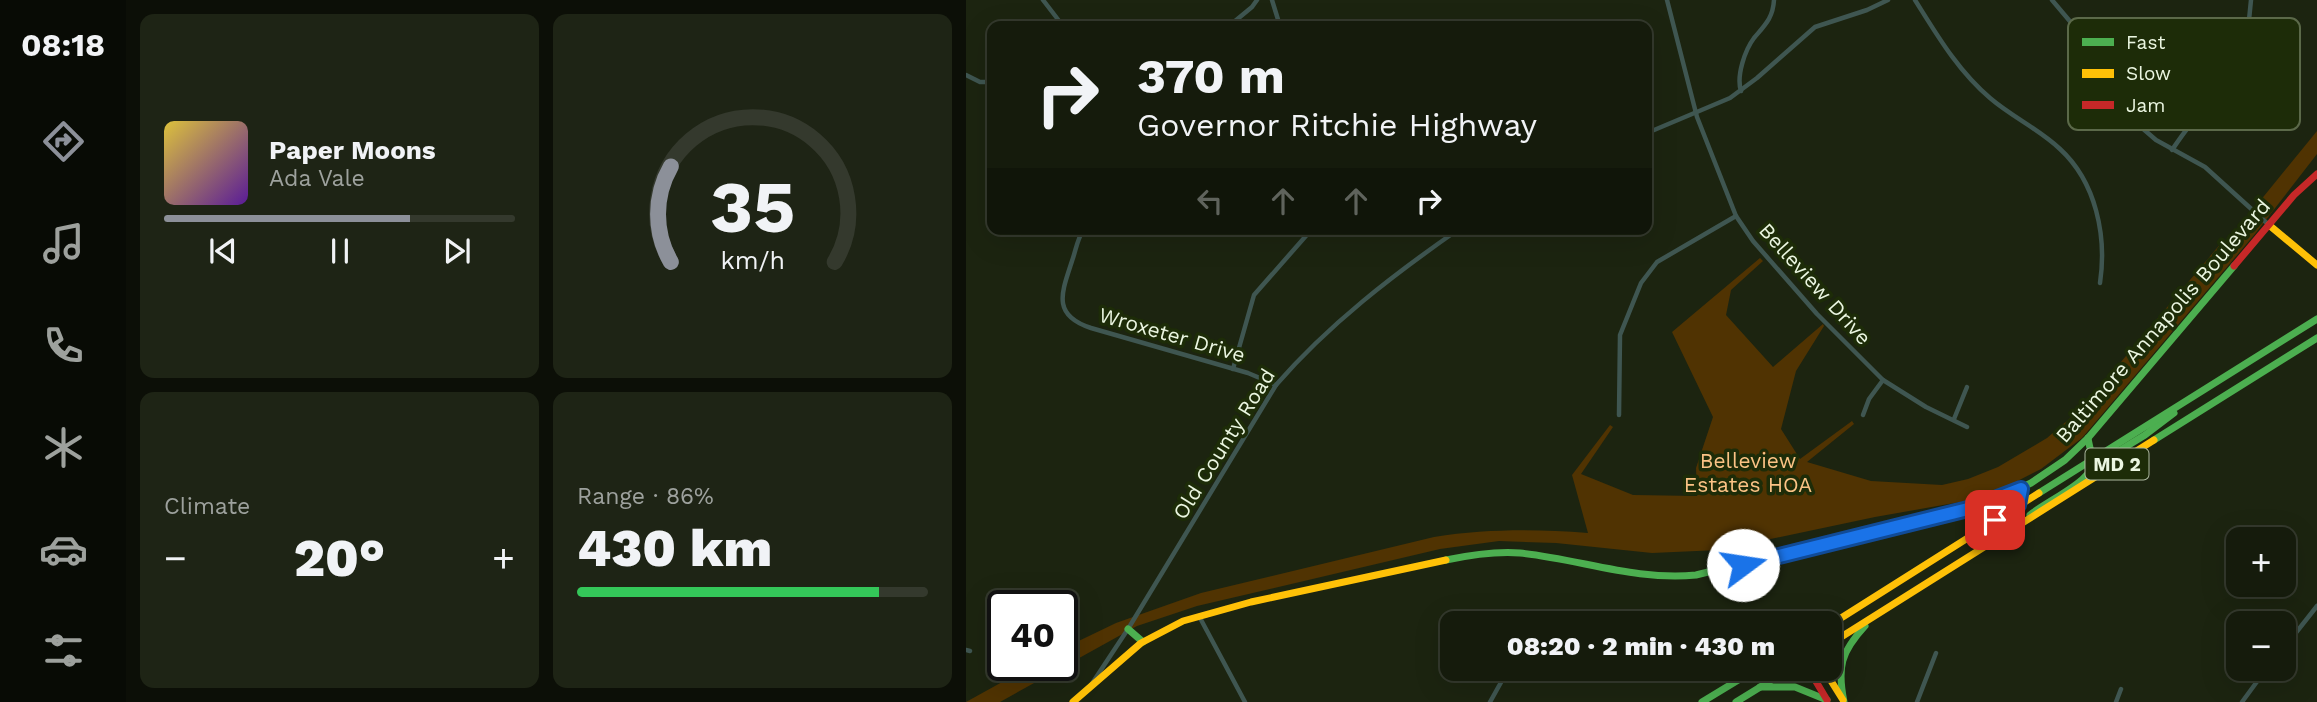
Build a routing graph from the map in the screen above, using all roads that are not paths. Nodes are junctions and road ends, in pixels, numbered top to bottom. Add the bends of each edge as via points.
1 (1043, 0) edge
2 (1257, 0) edge
3 (1272, 0) edge
4 (1668, 0) edge
5 (1774, 0) edge
6 (1888, 0) edge
7 (1915, 0) edge
8 (2052, 0) edge
9 (2251, 0) edge
10 (2249, 18) edge
11 (2068, 19) edge
12 (1059, 21) edge
13 (1235, 21) edge
14 (1278, 21) edge
15 (966, 75) edge
16 (987, 82) edge
17 (1741, 90) junction
18 (1697, 113) junction
19 (2144, 130) edge
20 (2187, 130) edge
21 (1652, 131) edge
22 (2172, 150) junction
23 (2317, 174) edge
24 (1736, 216) junction
25 (2270, 225) junction
26 (1080, 235) edge
27 (1307, 235) edge
28 (1450, 235) edge
29 (2317, 265) edge
30 (2100, 283) dead end
31 (2317, 320) edge
32 (2317, 338) edge
33 (1233, 369) junction
34 (1883, 380) junction
35 (1276, 385) junction
36 (1967, 387) dead end
37 (2207, 387) junction
38 (1619, 415) dead end
39 (1863, 415) dead end
40 (1954, 419) junction
41 (1968, 427) dead end
42 (2088, 438) junction
43 (2092, 459) junction
44 (2109, 469) junction
45 (2021, 489) junction
46 (2018, 505) junction
47 (2019, 526) junction
48 (2317, 606) edge
49 (1199, 616) junction
50 (1842, 617) edge
51 (1873, 617) junction
52 (1128, 629) junction
53 (2296, 633) edge
54 (1842, 636) edge
55 (1143, 642) junction
56 (1936, 653) dead end
57 (1502, 681) edge
58 (1737, 681) edge
59 (1770, 681) edge
60 (1816, 681) edge
61 (1831, 681) edge
62 (2257, 681) edge
63 (1090, 687) junction
64 (1760, 687) junction
65 (2121, 689) dead end
66 (1828, 701) edge
67 (1073, 702) edge
68 (1245, 702) edge
69 (1490, 702) edge
70 (1702, 702) edge
71 (1736, 702) edge
72 (1844, 702) edge
73 (1917, 702) edge
74 (2116, 702) edge
75 (2242, 702) edge

1 - 12 street
2 - 13 street
3 - 14 street
4 - 18 street, Belleview Drive
5 - 17 street via 1770,20 1753,39 1743,64 1738,80
6 - 17 street via 1815,27
7 - 30 street via 1959,67 1989,98 2061,150 2085,182 2101,233
8 - 11 street
9 - 10 street
15 - 16 street
17 - 18 street
18 - 21 street
18 - 24 street, Belleview Drive
19 - 22 street
20 - 22 street
22 - 25 street via 2205,167
23 - 25 main road, Baltimore Annapolis Boulevard
24 - 34 street, Belleview Drive via 1783,276
24 - 38 street via 1657,262 1641,282 1620,335
25 - 29 main road
25 - 42 main road, Baltimore Annapolis Boulevard
26 - 33 street, Wroxeter Drive via 1063,286 1064,309 1074,321
27 - 33 street via 1254,295
28 - 35 street, Old County Road via 1366,298
31 - 37 main road, MD 2
32 - 44 main road, MD 2
33 - 35 street, Wroxeter Drive
34 - 39 street
34 - 40 street, Belleview Drive
35 - 52 street, Old County Road
36 - 40 street
37 - 43 main road, MD 2
37 - 44 main road via 2109,457
40 - 41 street, Belleview Drive
42 - 43 main road
42 - 45 main road, Baltimore Annapolis Boulevard via 2060,466
43 - 46 main road, MD 2
43 - 47 main road via 2088,475 2038,507
44 - 47 main road, MD 2
45 - 46 main road
45 - 49 main road, Baltimore Annapolis Boulevard via 1972,508 1696,575 1637,574 1536,555 1489,553
46 - 50 main road, MD 2
47 - 51 main road, MD 2
48 - 53 street
49 - 55 main road, Baltimore Annapolis Boulevard
49 - 68 street
51 - 54 main road, MD 2
51 - 72 main road via 1843,655 1839,674
52 - 55 main road
52 - 63 street, Old County Road
55 - 63 main road, Baltimore Annapolis Boulevard
56 - 73 street
57 - 69 street
58 - 70 main road
59 - 64 main road
60 - 66 main road
61 - 72 main road
62 - 75 street
63 - 67 main road, Baltimore Annapolis Boulevard
64 - 66 main road via 1788,684
64 - 71 main road
65 - 74 street

